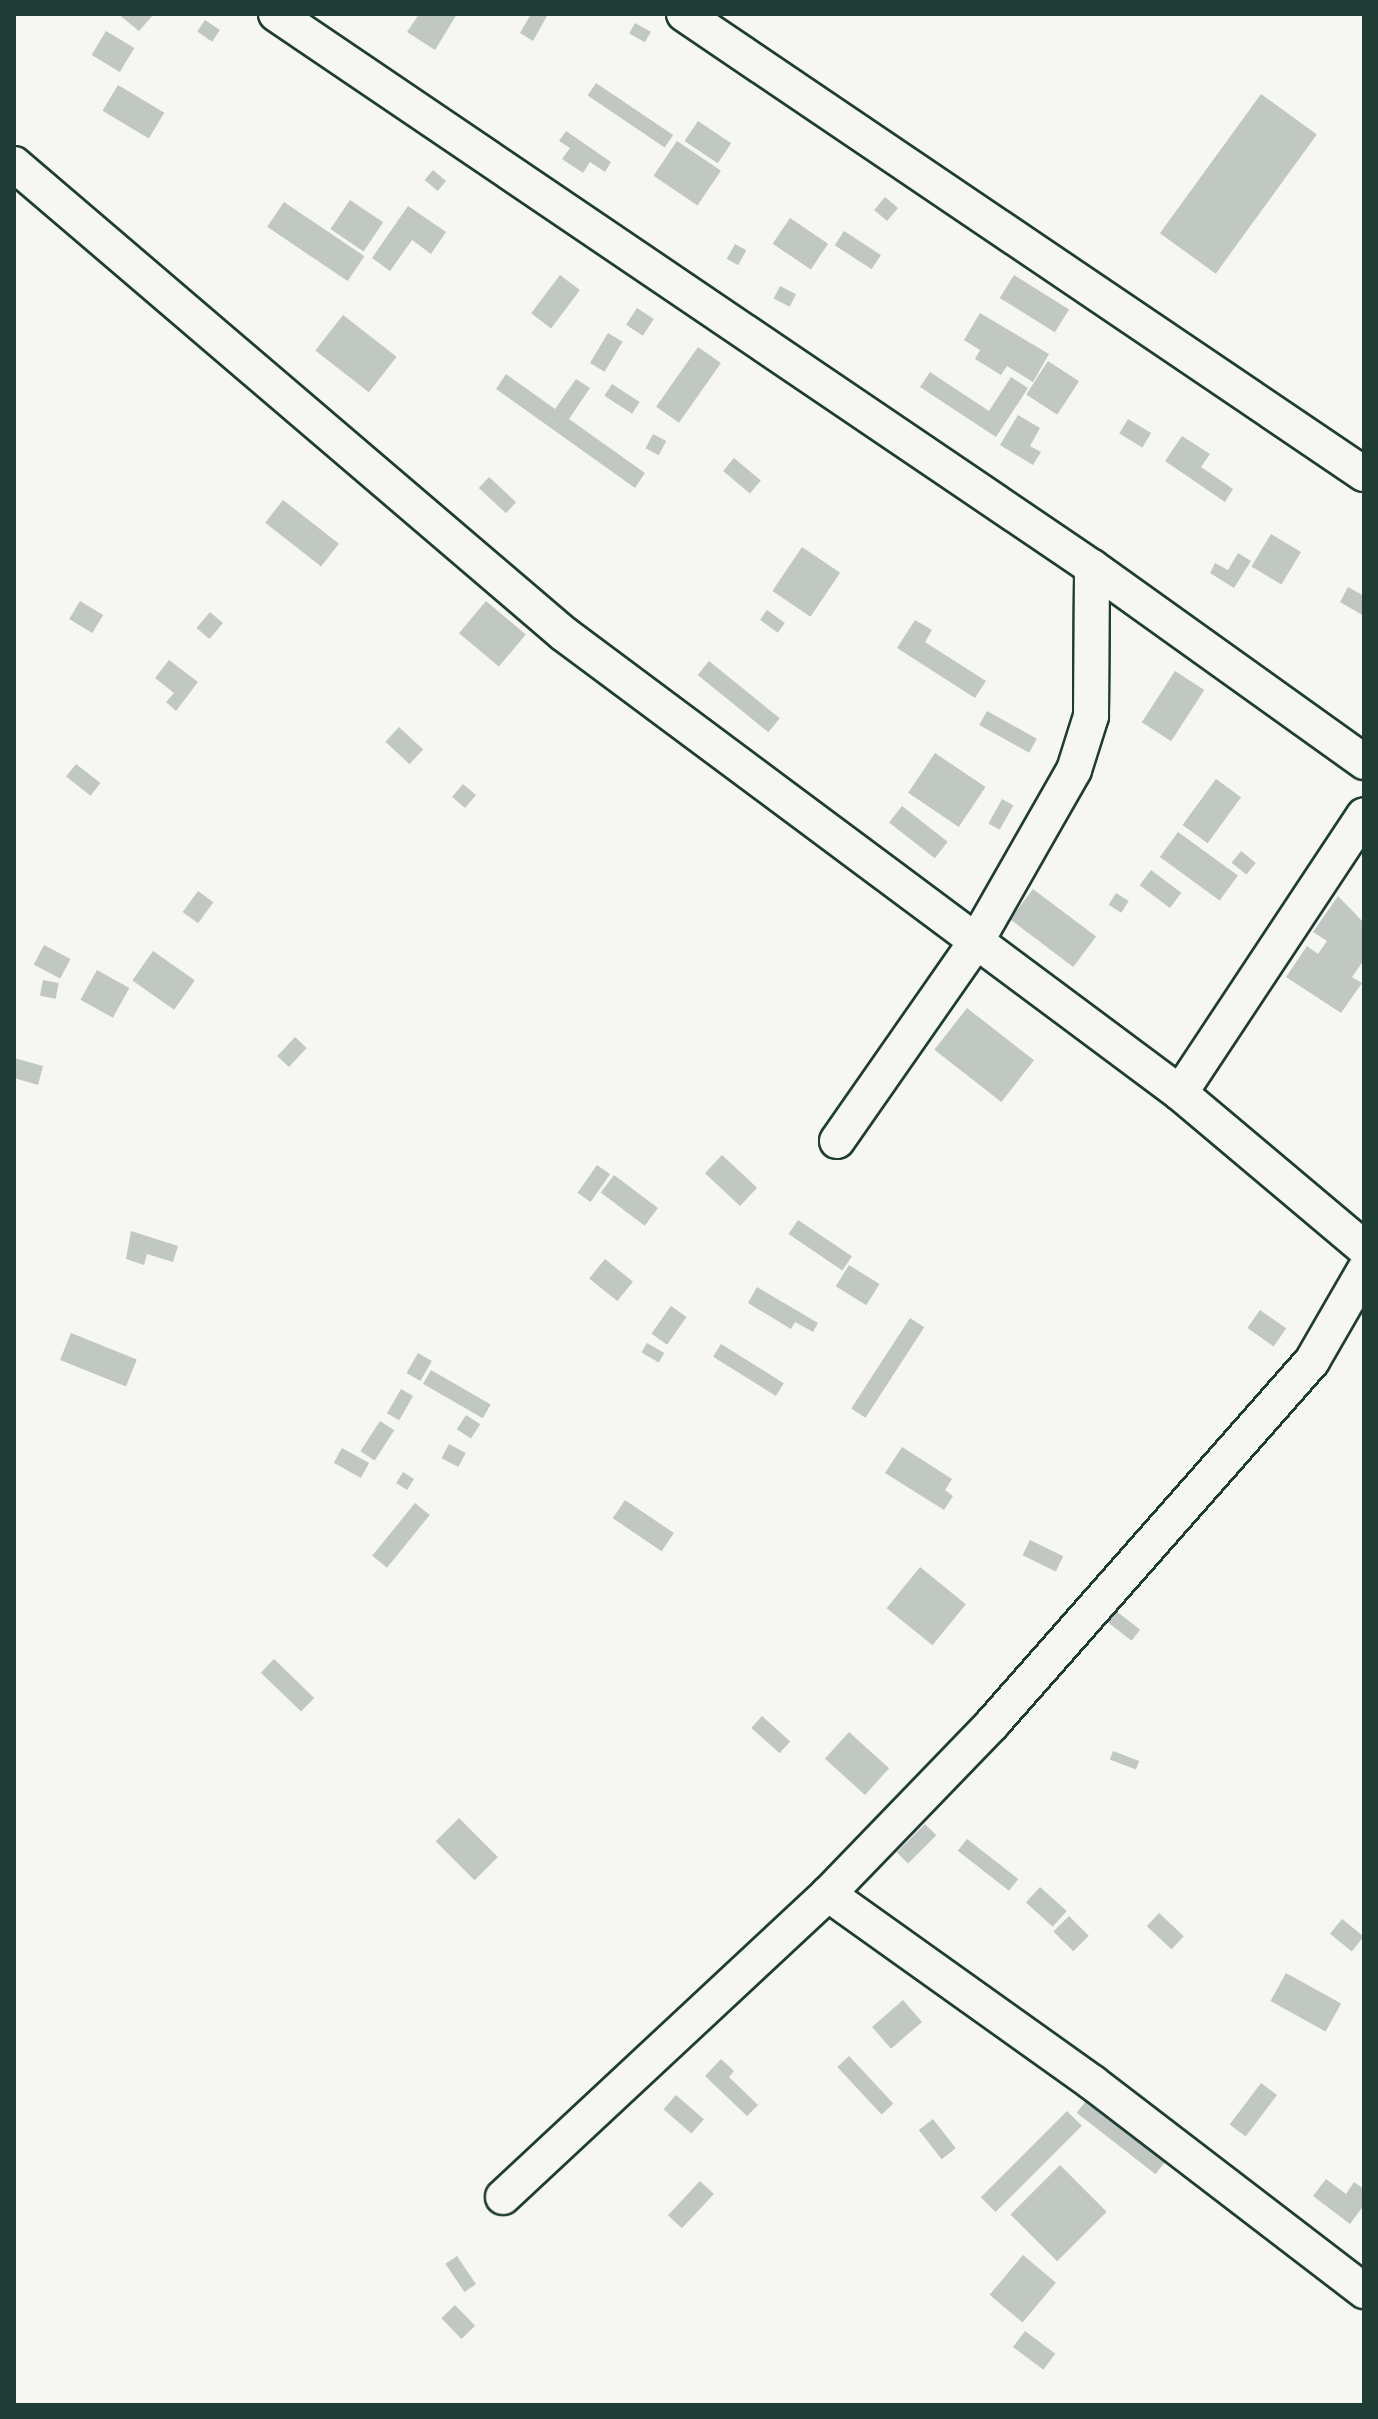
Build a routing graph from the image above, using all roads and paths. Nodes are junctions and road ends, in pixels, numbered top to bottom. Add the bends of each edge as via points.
1 (276, 14) edge
2 (684, 14) edge
3 (14, 164) edge
4 (1364, 474) edge
5 (1092, 567) junction
6 (1364, 762) edge
7 (1364, 815) edge
8 (977, 940) junction
9 (1180, 1093) junction
10 (837, 1141) dead end
11 (1364, 1248) edge
12 (1364, 1271) edge
13 (828, 1894) junction
14 (503, 2197) dead end
15 (1364, 2291) edge

1 - 5 street
2 - 4 street
3 - 8 street via 564,634
5 - 6 street
5 - 8 street via 1087,729 1074,770
7 - 9 street
8 - 9 street
8 - 10 street
9 - 11 street
12 - 13 street via 1312,1361 992,1724
13 - 14 street
13 - 15 street via 1093,2083

